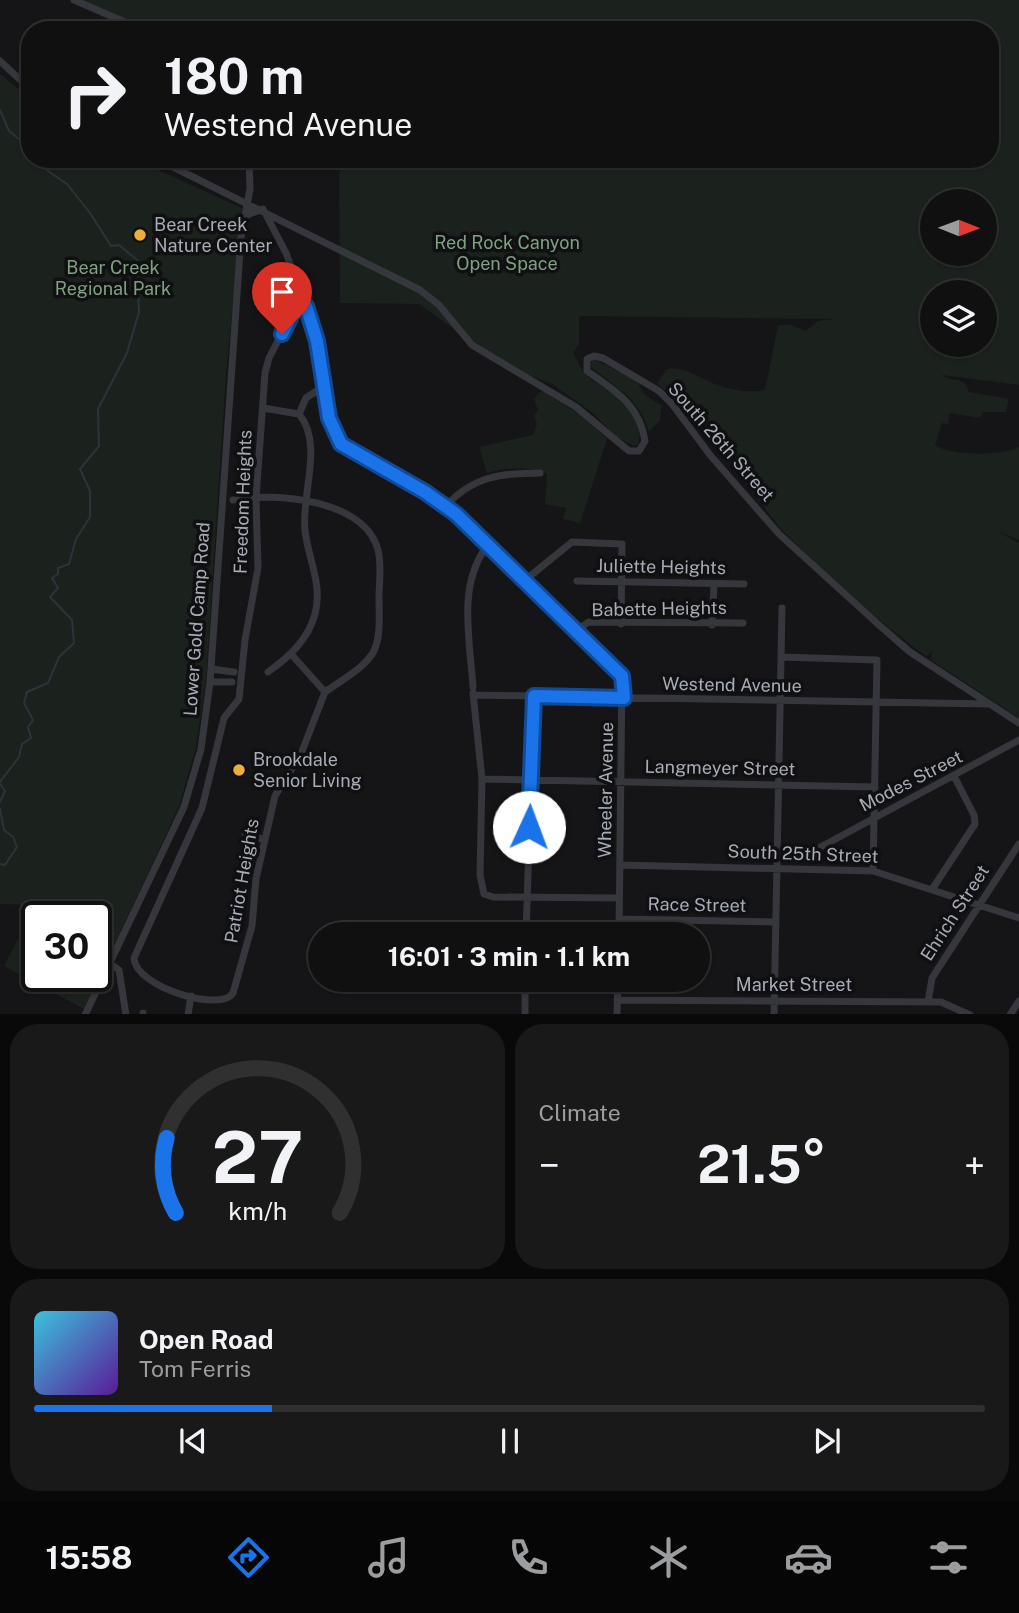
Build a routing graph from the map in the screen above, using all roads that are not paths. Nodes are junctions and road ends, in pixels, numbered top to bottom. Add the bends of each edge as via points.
1 (74, 0) edge
2 (122, 21) edge
3 (0, 61) edge
4 (21, 81) edge
5 (176, 168) edge
6 (249, 168) edge
7 (248, 203) junction
8 (263, 209) junction
9 (244, 220) junction
10 (306, 306) junction
11 (324, 386) junction
12 (263, 408) junction
13 (299, 414) junction
14 (540, 473) dead end
15 (256, 498) junction
16 (233, 500) dead end
17 (306, 502) junction
18 (446, 506) junction
19 (487, 546) junction
20 (524, 581) junction
21 (577, 581) dead end
22 (622, 582) junction
23 (714, 584) junction
24 (744, 584) dead end
25 (782, 608) dead end
26 (621, 623) junction
27 (743, 623) dead end
28 (712, 624) junction
29 (576, 631) junction
30 (291, 654) junction
31 (781, 657) junction
32 (211, 669) junction
33 (268, 672) dead end
34 (210, 681) junction
35 (473, 691) junction
36 (325, 692) junction
37 (534, 696) junction
38 (624, 698) junction
39 (781, 702) junction
40 (877, 704) junction
41 (991, 704) junction
42 (1019, 723) edge
43 (1019, 740) edge
44 (954, 776) junction
45 (482, 779) junction
46 (530, 780) junction
47 (622, 782) junction
48 (778, 785) junction
49 (875, 787) junction
50 (873, 817) junction
51 (245, 832) dead end
52 (264, 840) junction
53 (1019, 844) edge
54 (817, 849) dead end
55 (620, 864) junction
56 (776, 868) junction
57 (873, 871) junction
58 (933, 888) junction
59 (527, 896) junction
60 (619, 898) junction
61 (980, 905) junction
62 (1019, 918) edge
63 (619, 919) joint
64 (526, 922) edge
65 (776, 922) junction
66 (112, 957) edge
67 (112, 965) edge
68 (95, 992) edge
69 (525, 992) edge
70 (617, 992) edge
71 (189, 995) junction
72 (617, 1000) junction
73 (774, 1001) junction
74 (1019, 1001) edge
75 (928, 1002) junction
76 (85, 1014) edge
77 (126, 1014) edge
78 (188, 1014) edge
79 (525, 1014) edge
80 (617, 1014) edge
81 (774, 1014) edge
82 (970, 1014) edge
83 (1010, 1014) edge

1 - 2 street
3 - 4 street
5 - 7 street, South 26th Street
6 - 7 street, Lower Gold Camp Road
7 - 8 street, South 26th Street
7 - 9 street, Lower Gold Camp Road
8 - 9 street
8 - 10 street, Wheeler Avenue
8 - 41 street, South 26th Street via 420,290 439,304 472,345 576,407 629,451 639,451 645,441 637,414 587,371 587,359 603,358 659,391 788,544 910,652
9 - 32 street, Lower Gold Camp Road
10 - 11 street, Wheeler Avenue
10 - 12 street, Freedom Heights via 294,310 269,358
11 - 13 street via 306,398
11 - 18 street, Wheeler Avenue via 332,428 346,450
12 - 13 street
12 - 15 street, Freedom Heights
13 - 17 street via 310,438
14 - 18 street via 491,475 458,493
15 - 16 street
15 - 17 street
15 - 71 street, Freedom Heights via 258,568 239,699 224,718 202,808 134,958 146,979
17 - 30 street via 304,531 316,576 317,602 312,622
17 - 36 street via 340,509 368,532 380,559 374,651
18 - 19 street, Wheeler Avenue
19 - 20 street, Wheeler Avenue
19 - 35 street via 468,594
20 - 22 street via 572,542 622,544
20 - 29 street, Wheeler Avenue
21 - 22 street, Juliette Heights
22 - 23 street, Juliette Heights
22 - 26 street
23 - 24 street, Juliette Heights
23 - 28 street
25 - 31 street
26 - 28 street, Babette Heights
26 - 29 street, Babette Heights via 589,622
27 - 28 street, Babette Heights
29 - 38 street, Wheeler Avenue via 622,676
30 - 33 street
30 - 36 street
31 - 39 street
31 - 40 street via 877,660
32 - 34 street, Lower Gold Camp Road
32 - 34 street via 231,671 230,682
34 - 66 street, Lower Gold Camp Road via 201,749 184,807
35 - 37 street, Westend Avenue
35 - 45 street
36 - 52 street, Patriot Heights via 301,754 275,796
37 - 38 street, Westend Avenue
37 - 46 street
38 - 39 street, Westend Avenue
38 - 47 street, Wheeler Avenue
39 - 40 street, Westend Avenue
39 - 48 street
40 - 41 street, Westend Avenue
40 - 49 street
41 - 42 street, South 26th Street
43 - 44 street, Modes Street
44 - 50 street, Modes Street
44 - 58 street via 975,820
45 - 46 street, Langmeyer Street
45 - 59 street via 480,875 484,894
46 - 47 street, Langmeyer Street
46 - 59 street
47 - 48 street, Langmeyer Street
47 - 55 street, Wheeler Avenue
48 - 49 street, Langmeyer Street
48 - 56 street
49 - 50 street
50 - 54 street, Modes Street
50 - 57 street
51 - 52 street
52 - 71 street, Patriot Heights via 252,926 233,993 219,1002
53 - 61 street, Ehrich Street
55 - 56 street, South 25th Street
55 - 60 street, Wheeler Avenue
56 - 57 street, South 25th Street
56 - 65 street
57 - 58 street, South 25th Street
58 - 61 street, South 25th Street
59 - 60 street
59 - 64 street
60 - 63 street, Wheeler Avenue
61 - 62 street, South 25th Street
61 - 75 street, Ehrich Street via 932,978
63 - 65 street, Race Street
65 - 73 street
67 - 77 street via 118,970
68 - 76 street, Lower Gold Camp Road
69 - 79 street
70 - 72 street
71 - 78 street
72 - 73 street, Market Street
72 - 80 street
73 - 75 street, Market Street
73 - 81 street
74 - 83 street
75 - 82 street, Market Street via 948,1003

